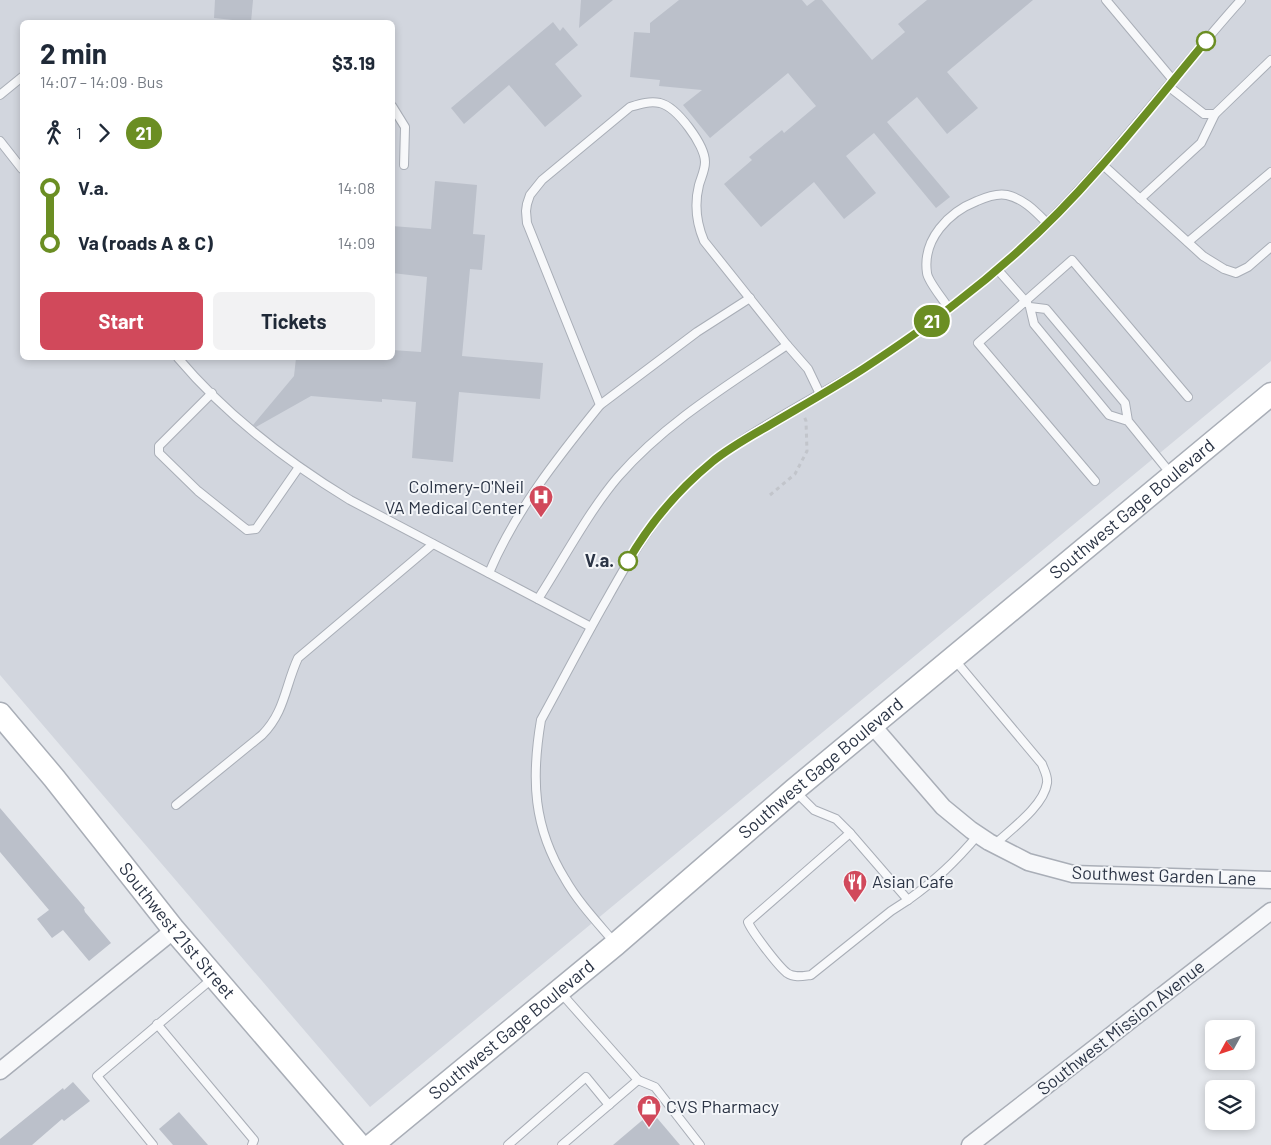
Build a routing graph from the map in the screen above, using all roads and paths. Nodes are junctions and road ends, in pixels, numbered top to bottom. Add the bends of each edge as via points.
1 (1106, 0) edge
2 (1241, 0) edge
3 (1271, 60) edge
4 (20, 79) edge
5 (1171, 83) junction
6 (0, 95) edge
7 (395, 111) edge
8 (1216, 114) junction
9 (0, 142) edge
10 (404, 165) dead end
11 (1103, 165) junction
12 (20, 167) edge
13 (1271, 172) edge
14 (1140, 199) junction
15 (1048, 223) junction
16 (1188, 242) junction
17 (1271, 246) edge
18 (997, 269) junction
19 (750, 298) junction
20 (1027, 304) junction
21 (949, 309) junction
22 (787, 345) junction
23 (180, 360) edge
24 (212, 393) junction
25 (820, 394) junction
26 (1271, 394) edge
27 (1188, 397) dead end
28 (600, 405) junction
29 (800, 406) junction
30 (1128, 421) junction
31 (299, 467) junction
32 (1172, 476) junction
33 (1095, 481) dead end
34 (770, 495) dead end
35 (433, 544) junction
36 (490, 573) junction
37 (538, 599) junction
38 (591, 626) junction
39 (953, 658) junction
40 (0, 714) edge
41 (872, 725) junction
42 (794, 790) junction
43 (176, 805) dead end
44 (850, 833) junction
45 (978, 835) junction
46 (994, 845) junction
47 (1271, 880) edge
48 (908, 900) junction
49 (1271, 911) edge
50 (174, 930) junction
51 (616, 944) junction
52 (214, 976) junction
53 (559, 990) junction
54 (156, 1024) junction
55 (0, 1071) edge
56 (638, 1080) junction
57 (609, 1105) junction
58 (253, 1143) edge
59 (153, 1145) edge
60 (359, 1145) edge
61 (372, 1145) edge
62 (508, 1145) edge
63 (562, 1145) edge
64 (700, 1145) edge
65 (970, 1145) edge

1 - 5 lane
2 - 5 lane
3 - 8 lane
4 - 6 lane
5 - 8 lane via 1204,114
5 - 11 lane
7 - 10 lane via 405,127
8 - 14 lane via 1201,143
9 - 12 lane
11 - 14 lane
11 - 15 lane
13 - 16 lane
14 - 16 lane
15 - 18 lane
15 - 21 lane via 1026,202 1006,195 987,197 955,212 937,230 928,251 927,275
16 - 17 lane via 1224,269 1236,273 1248,267
18 - 20 lane
18 - 21 lane
19 - 22 lane
19 - 28 lane via 697,332
19 - 28 lane via 704,241 699,228 695,205 705,162 701,148 676,112 662,103 646,102 630,107 542,180 530,195 526,211 527,223
20 - 27 lane via 1072,260
20 - 30 lane via 1034,324 1110,415
20 - 30 lane via 1046,308 1124,403
20 - 33 lane via 978,342
21 - 25 lane
22 - 25 lane via 808,369
22 - 37 lane via 724,387 641,454 596,508
23 - 24 lane
24 - 31 lane via 254,434
24 - 31 lane via 159,446 159,453 198,491 247,530 256,529
25 - 29 lane
26 - 32 main road, Southwest Gage Boulevard
28 - 36 lane via 536,487 498,551
29 - 34 path via 806,422 807,451 795,474
29 - 38 lane via 738,443 664,508 638,544
30 - 32 lane
31 - 35 lane via 350,500
32 - 39 main road, Southwest Gage Boulevard
35 - 36 lane
35 - 43 lane via 298,658 286,698 271,726
36 - 37 lane
37 - 38 lane
38 - 51 lane via 541,720 535,753 535,785 542,826 557,865 582,903
39 - 41 main road, Southwest Gage Boulevard
39 - 46 lane via 1042,764 1046,773 1047,782 1040,800
40 - 50 main road, Southwest 21st Street
41 - 42 main road, Southwest Gage Boulevard
41 - 45 street, Southwest Garden Lane via 943,806
42 - 44 lane via 814,810 836,819
42 - 51 main road, Southwest Gage Boulevard
44 - 48 lane
44 - 48 lane via 748,922 752,932 787,973 811,975
45 - 46 street, Southwest Garden Lane
45 - 48 lane via 935,881
46 - 47 street, Southwest Garden Lane via 1028,862 1073,874
49 - 65 street, Southwest Mission Avenue
50 - 52 main road, Southwest 21st Street
50 - 55 street
51 - 53 main road, Southwest Gage Boulevard
52 - 54 lane
52 - 60 main road, Southwest 21st Street
53 - 56 lane
53 - 61 main road, Southwest Gage Boulevard
54 - 58 lane
54 - 59 lane via 97,1076
56 - 57 lane
56 - 64 lane via 655,1087
57 - 62 lane via 586,1077
57 - 63 lane

